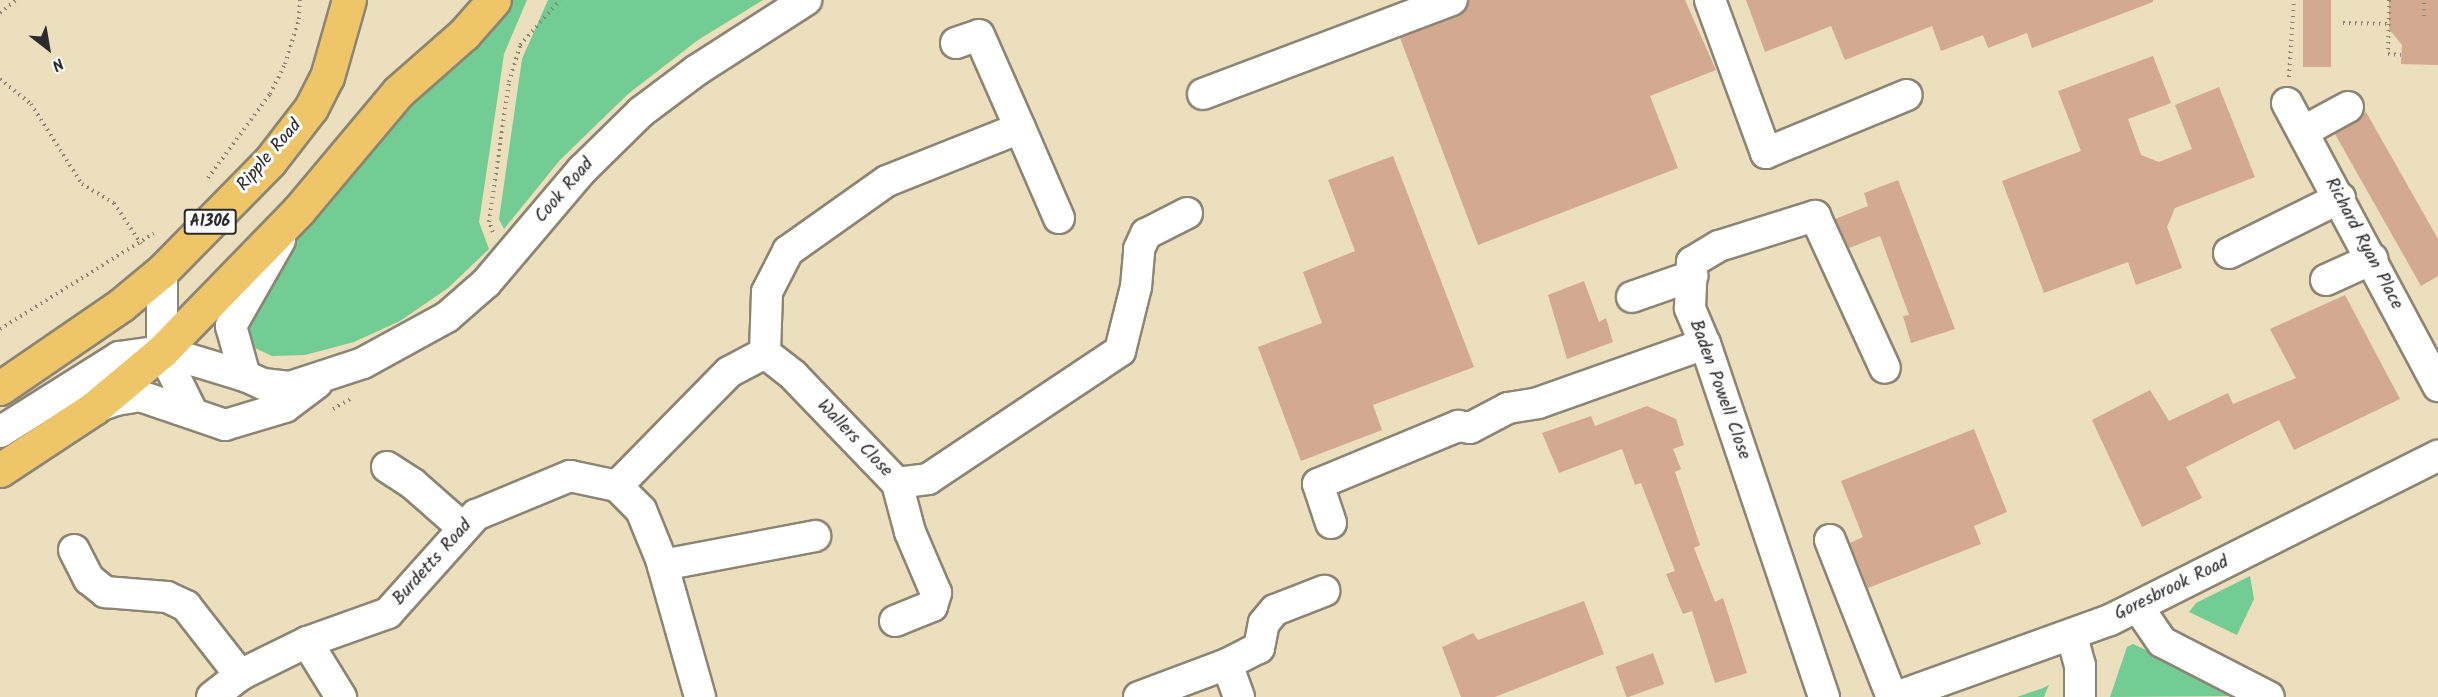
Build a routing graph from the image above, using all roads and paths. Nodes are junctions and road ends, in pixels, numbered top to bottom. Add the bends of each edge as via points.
1 (16, 0) edge
2 (300, 0) edge
3 (349, 0) edge
4 (494, 0) edge
5 (560, 0) edge
6 (806, 0) edge
7 (1452, 0) edge
8 (1710, 0) edge
9 (2294, 0) edge
10 (2389, 0) edge
11 (2424, 0) edge
12 (0, 13) edge
13 (2424, 16) dead end
14 (2343, 23) dead end
15 (2388, 24) junction
16 (956, 43) dead end
17 (2401, 55) dead end
18 (0, 79) edge
19 (1203, 94) dead end
20 (1907, 95) dead end
21 (2287, 103) joint
22 (2348, 107) dead end
23 (1020, 128) junction
24 (2304, 131) junction
25 (205, 182) dead end
26 (2340, 198) junction
27 (299, 210) junction
28 (1187, 213) dead end
29 (1059, 218) dead end
30 (158, 230) dead end
31 (493, 232) dead end
32 (141, 244) junction
33 (2229, 252) dead end
34 (2372, 259) junction
35 (162, 271) junction
36 (1692, 276) junction
37 (2326, 280) dead end
38 (1632, 297) dead end
39 (0, 329) edge
40 (1705, 344) junction
41 (162, 351) junction
42 (765, 353) junction
43 (1885, 368) dead end
44 (245, 376) junction
45 (325, 377) junction
46 (2438, 386) edge
47 (0, 388) edge
48 (94, 408) junction
49 (191, 411) junction
50 (0, 432) edge
51 (2438, 456) edge
52 (387, 467) dead end
53 (0, 470) edge
54 (897, 483) junction
55 (617, 486) junction
56 (1331, 523) dead end
57 (463, 528) junction
58 (815, 536) dead end
59 (1830, 540) dead end
60 (74, 550) dead end
61 (663, 565) junction
62 (1324, 591) dead end
63 (2138, 607) junction
64 (895, 621) dead end
65 (2072, 636) junction
66 (307, 642) junction
67 (1227, 664) junction
68 (240, 675) junction
69 (212, 697) edge
70 (341, 697) edge
71 (700, 697) edge
72 (1139, 697) edge
73 (1239, 697) edge
74 (1824, 697) edge
75 (1894, 697) edge
76 (2080, 697) edge
77 (2269, 697) edge

1 - 12 path
2 - 25 path, Ripple Road via 299,19 285,64 270,94
3 - 35 main road, Ripple Road / A1306 via 327,77 311,108 270,161
4 - 27 main road via 464,34 398,92
5 - 31 path via 520,45 509,82 489,222
6 - 45 street, Cook Road via 697,70 641,112 582,170 486,283 447,317 407,342
7 - 19 street
8 - 20 street via 1766,153
9 - 21 path
10 - 15 path
11 - 13 path
14 - 15 path
15 - 17 path via 2388,54
16 - 23 street via 980,35
18 - 32 path via 31,104 82,184 114,203
21 - 24 street, Richard Ryan Place
22 - 24 street
23 - 29 street
23 - 42 street via 887,181 788,251 767,292
24 - 26 street, Richard Ryan Place
26 - 33 street
26 - 34 street, Richard Ryan Place
27 - 41 main road
27 - 44 street via 231,326
28 - 54 street, Wallers Close via 1146,234 1138,249 1136,287 1120,351 928,479
30 - 32 path
32 - 39 path
34 - 37 street
34 - 46 street, Richard Ryan Place
35 - 41 street
35 - 47 main road, Ripple Road / A1306 via 121,305
36 - 38 street
36 - 40 street, Baden Powell Close via 1690,308
36 - 43 street, Baden Powell Close via 1692,262 1719,246 1815,216
40 - 56 street via 1538,403 1508,408 1470,428 1458,426 1318,484
40 - 74 street, Baden Powell Close
41 - 44 street, Cook Road
41 - 48 main road
41 - 49 street
41 - 50 street via 119,357
42 - 54 street, Wallers Close via 793,375
42 - 55 street via 729,372
44 - 45 street, Cook Road via 263,384 290,387
45 - 49 street, Cook Road via 285,406 225,425
48 - 49 street, Cook Road via 140,396
48 - 53 main road
51 - 63 street, Goresbrook Road
52 - 57 street via 413,484
54 - 64 street via 910,532 936,593 932,606
55 - 57 street, Burdetts Road via 570,476 476,515
55 - 61 street via 641,510
57 - 66 street, Burdetts Road via 388,613
58 - 61 street
59 - 75 street
60 - 68 street via 89,579 105,592 167,597 186,606
61 - 71 street
62 - 67 street via 1268,616 1259,648
63 - 65 street, Goresbrook Road
63 - 77 street via 2162,642
65 - 75 street, Goresbrook Road
65 - 76 street via 2080,664
66 - 68 street, Burdetts Road
66 - 70 street
67 - 72 street
67 - 73 street
68 - 69 street, Burdetts Road

